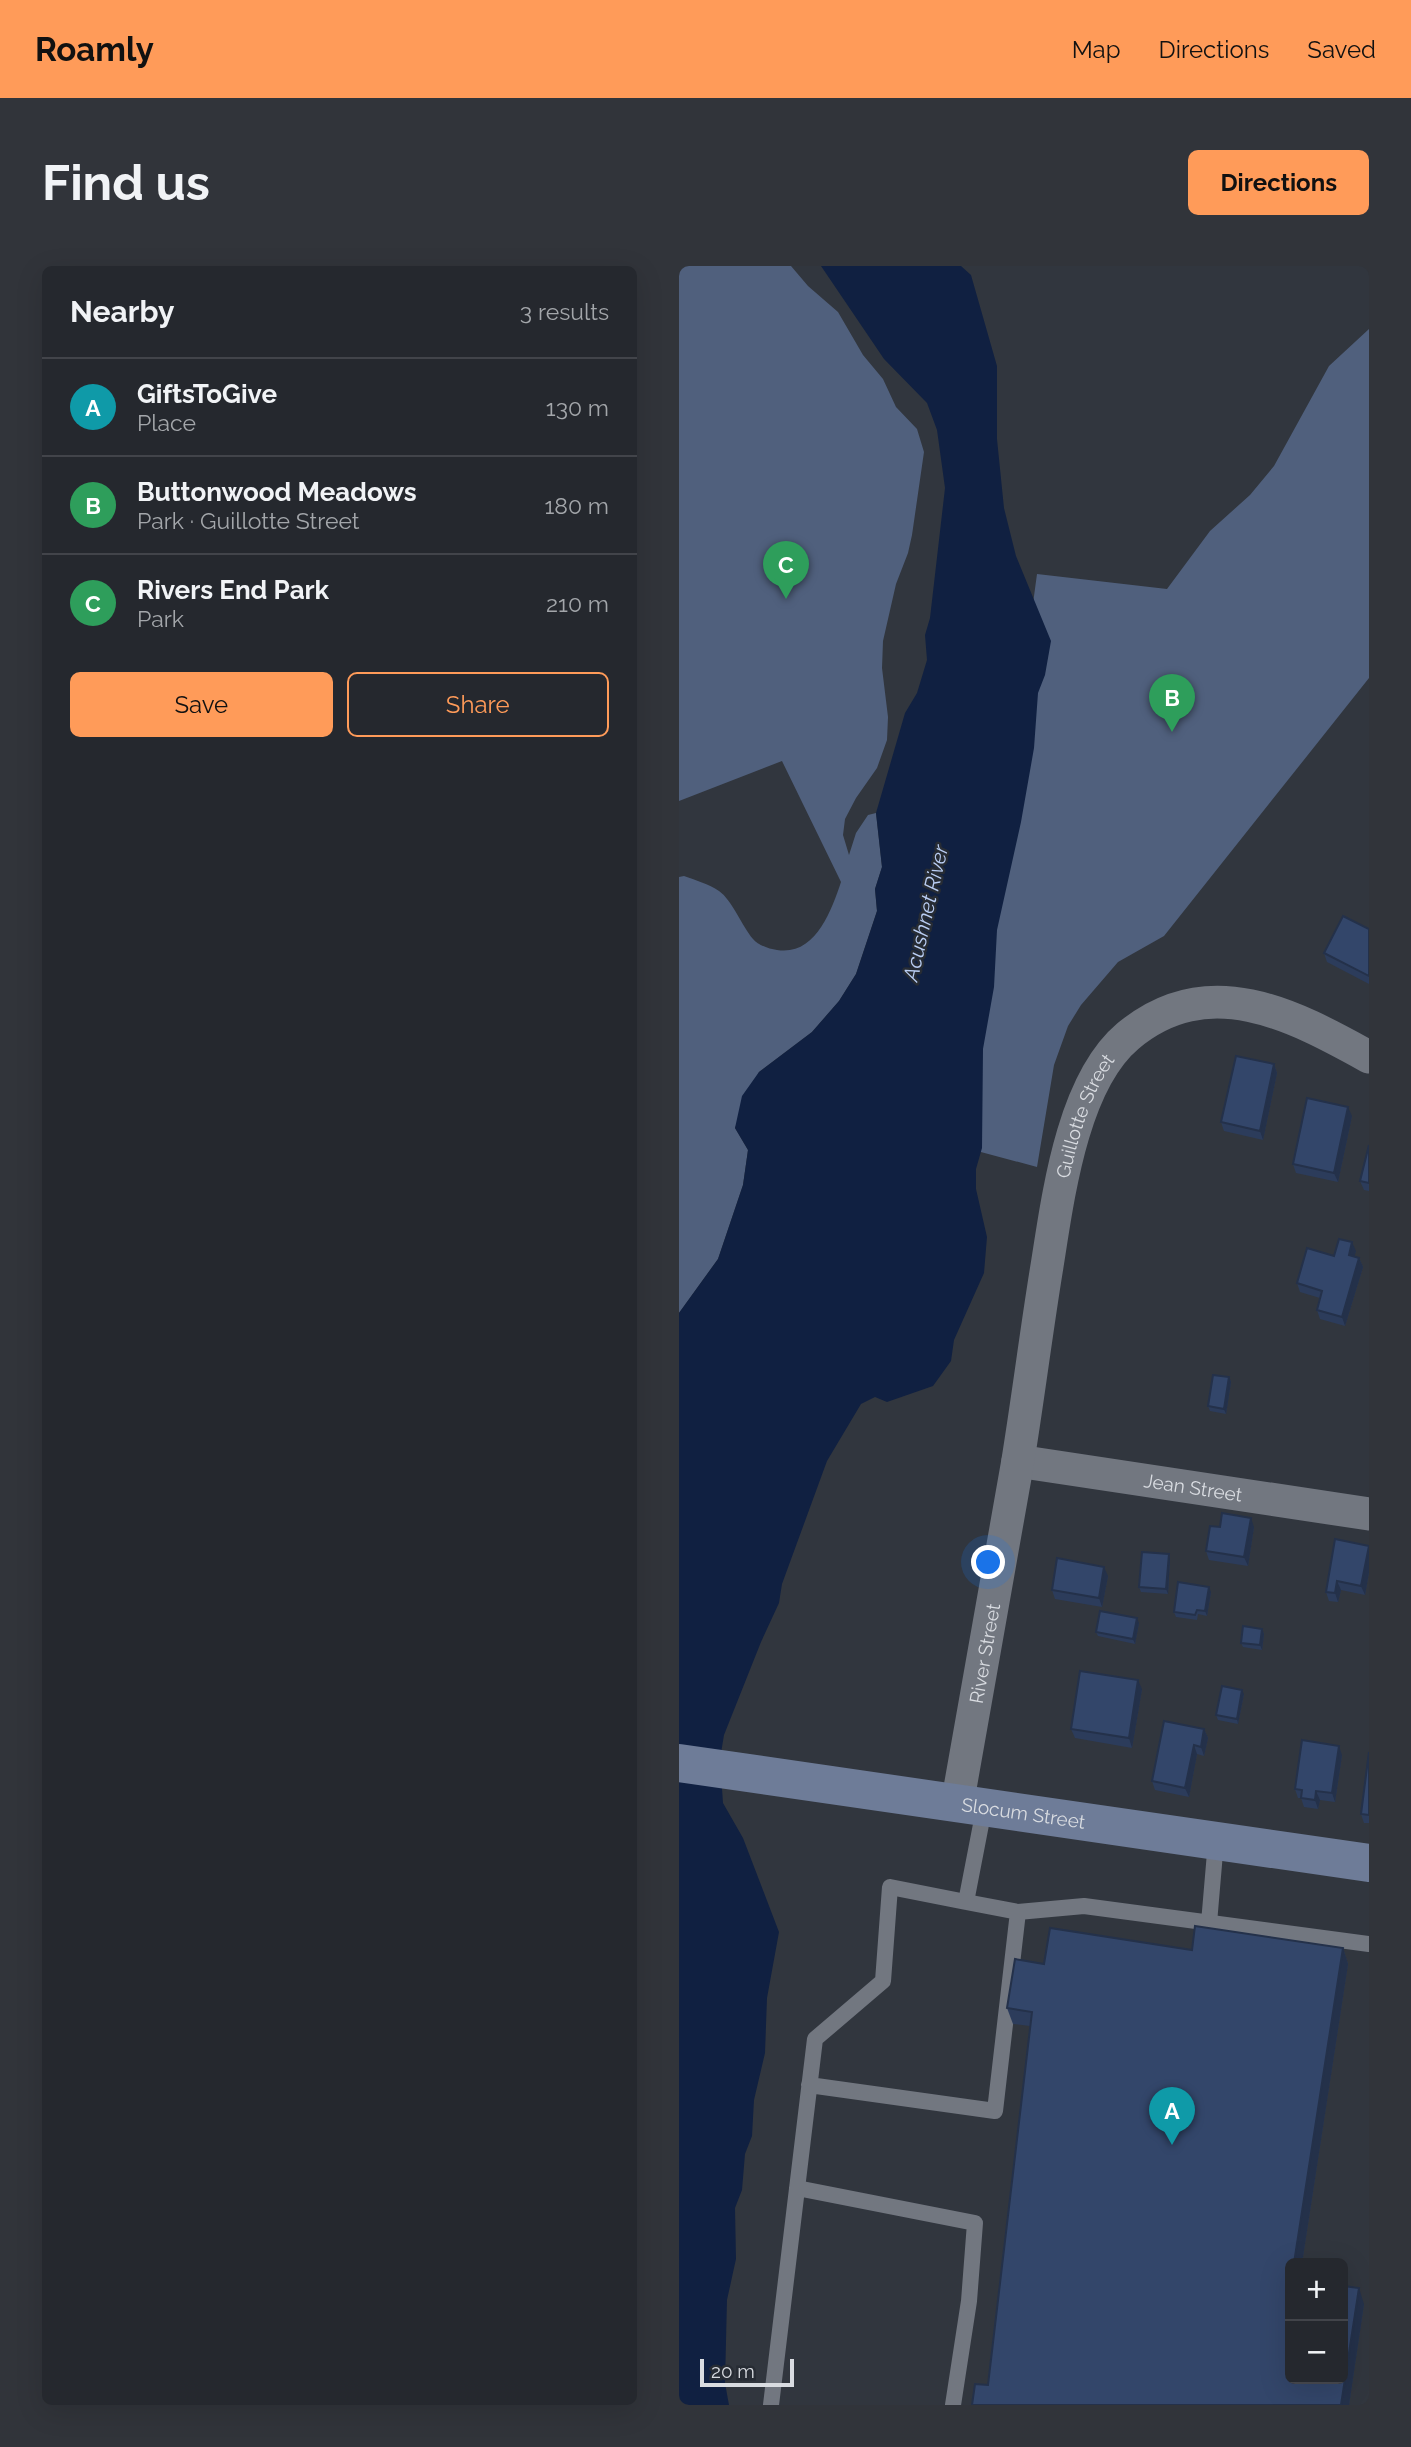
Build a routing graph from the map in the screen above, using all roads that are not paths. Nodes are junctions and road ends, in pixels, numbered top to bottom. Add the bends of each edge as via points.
1 (1369, 1057) edge
2 (1018, 1461) junction
3 (1369, 1514) edge
4 (679, 1763) edge
5 (970, 1807) junction
6 (1216, 1841) junction
7 (1369, 1863) edge
8 (966, 1902) junction
9 (1018, 1912) junction
10 (1209, 1923) junction
11 (1369, 1944) edge
12 (809, 2085) junction
13 (797, 2188) junction
14 (771, 2405) edge
15 (953, 2405) edge

1 - 2 street, Guillotte Street via 1304,1022 1234,1003 1167,1013 1115,1048 1089,1095 1065,1168
2 - 3 street, Jean Street
2 - 5 street, River Street
4 - 5 street, Slocum Street
5 - 6 street, Slocum Street
5 - 8 lane
6 - 7 street, Slocum Street
6 - 10 lane
8 - 9 lane
8 - 12 lane via 890,1887 883,1981 815,2039
9 - 10 lane via 1084,1906
9 - 12 lane via 995,2111
10 - 11 lane
12 - 13 lane
13 - 14 lane
13 - 15 lane via 975,2223

